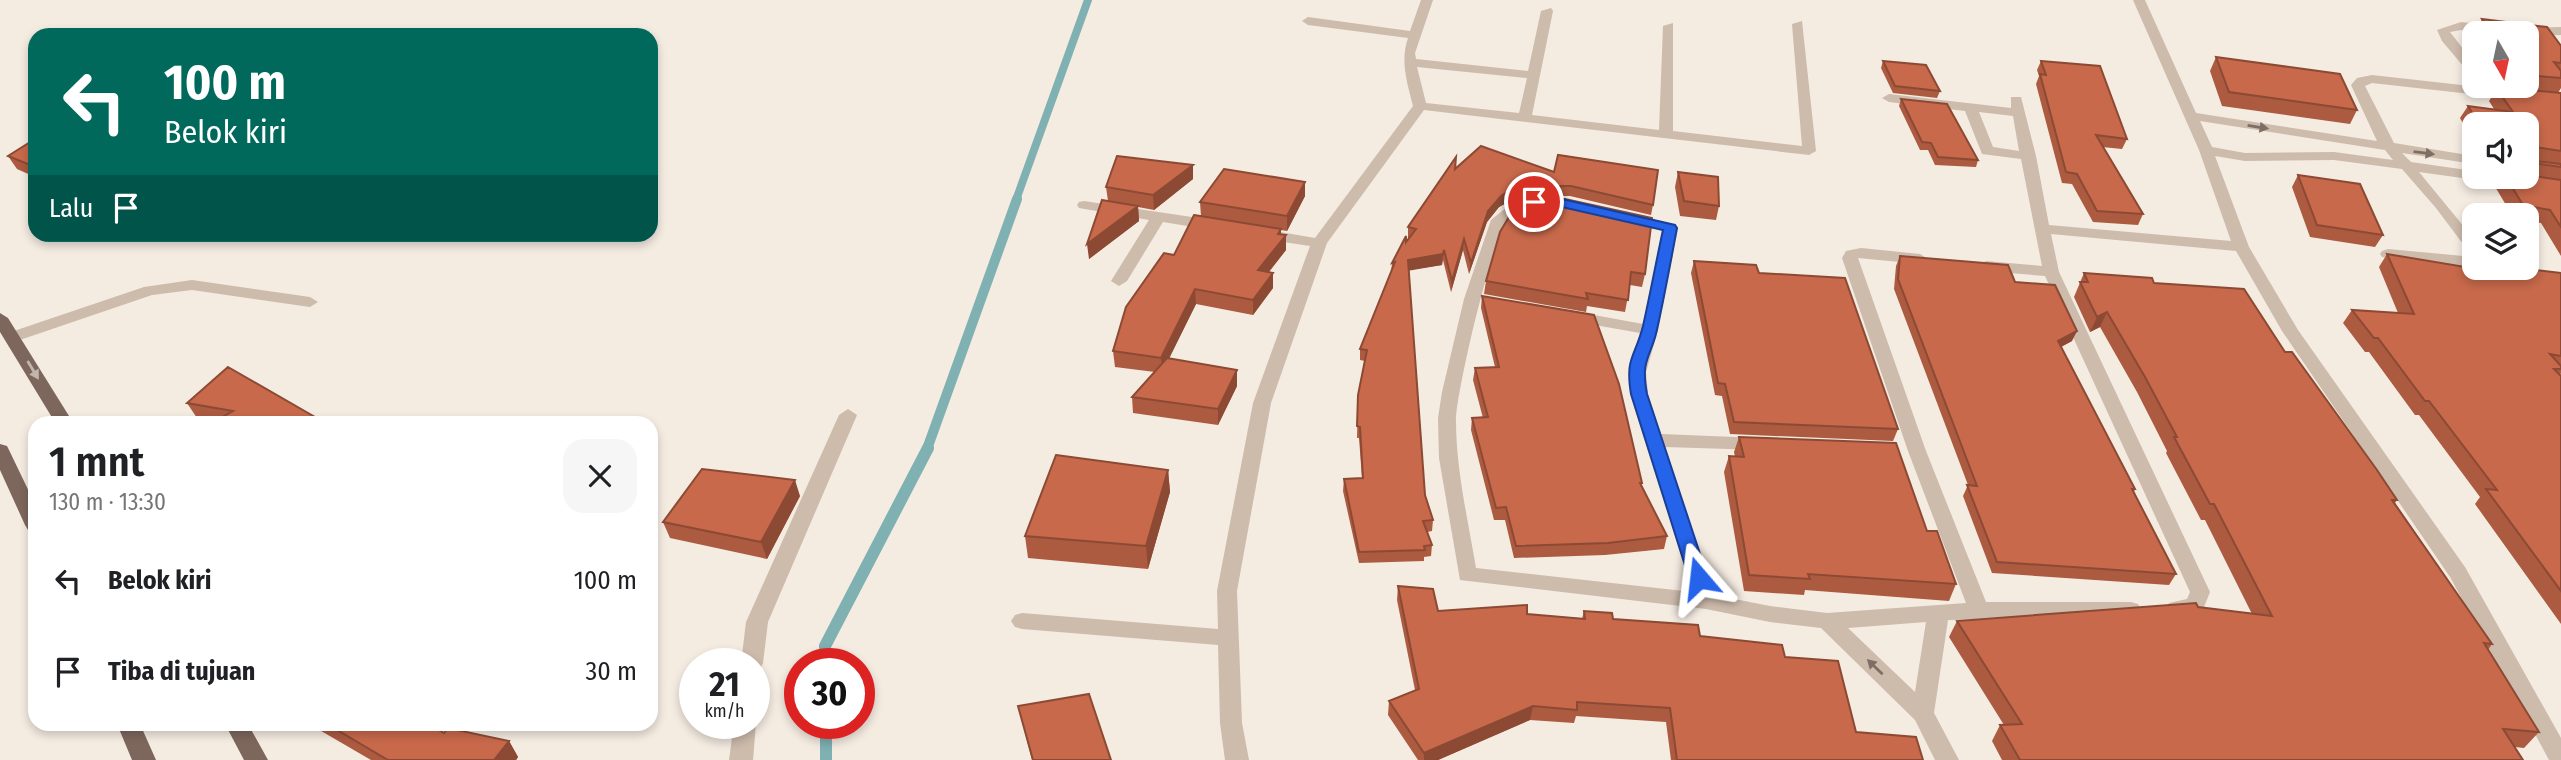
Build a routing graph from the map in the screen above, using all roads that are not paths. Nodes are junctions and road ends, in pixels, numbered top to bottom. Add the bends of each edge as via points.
1 (1427, 0) edge
2 (2139, 0) edge
3 (1547, 11) dead end
4 (1308, 21) dead end
5 (1798, 24) dead end
6 (1670, 26) dead end
7 (2462, 26) edge
8 (2561, 31) edge
9 (2539, 34) edge
10 (1416, 35) junction
11 (2462, 56) edge
12 (1410, 62) junction
13 (1534, 75) junction
14 (2462, 87) edge
15 (2539, 97) edge
16 (1889, 98) dead end
17 (2561, 100) edge
18 (1420, 106) junction
19 (1971, 108) junction
20 (2191, 116) junction
21 (1525, 118) junction
22 (1666, 134) junction
23 (2391, 149) junction
24 (2206, 150) junction
25 (2029, 156) junction
26 (2462, 158) edge
27 (2406, 166) junction
28 (2462, 174) edge
29 (2539, 185) edge
30 (2561, 188) edge
31 (1562, 203) edge
32 (1084, 205) dead end
33 (1616, 215) edge
34 (1158, 216) junction
35 (1225, 227) edge
36 (2043, 229) junction
37 (1252, 232) edge
38 (2462, 234) edge
39 (1319, 243) junction
40 (2241, 247) junction
41 (2388, 254) edge
42 (1942, 261) edge
43 (2462, 261) edge
44 (1969, 264) edge
45 (2051, 272) junction
46 (1119, 281) dead end
47 (1472, 299) junction
48 (310, 302) dead end
49 (1493, 303) edge
50 (1555, 313) edge
51 (0, 318) edge
52 (1650, 330) junction
53 (13, 337) junction
54 (848, 415) dead end
55 (60, 416) edge
56 (1655, 440) junction
57 (1779, 445) edge
58 (0, 450) edge
59 (28, 510) edge
60 (1706, 601) junction
61 (1979, 610) junction
62 (1938, 614) junction
63 (1021, 621) dead end
64 (1827, 621) junction
65 (1228, 638) junction
66 (754, 648) edge
67 (1923, 713) junction
68 (131, 731) edge
69 (240, 731) edge
70 (743, 739) edge
71 (144, 760) edge
72 (256, 760) edge
73 (741, 760) edge
74 (1237, 760) edge
75 (1947, 760) edge
76 (2561, 760) edge

1 - 10 street
2 - 20 street
3 - 13 street
4 - 10 street
5 - 22 street via 1809,151
6 - 22 street
7 - 11 street via 2443,30
8 - 9 street
10 - 12 street
12 - 13 street
12 - 18 street
13 - 21 street
14 - 23 street via 2362,81 2358,85 2363,97
15 - 17 street
16 - 19 street
18 - 21 street
18 - 39 street
19 - 25 street via 1987,151
19 - 25 street via 2017,106
20 -> 23 street
20 - 24 street
21 - 22 street
23 -> 26 street
23 - 27 street
24 - 27 street via 2245,157 2334,156
24 - 40 street
25 - 36 street
27 - 28 street
27 - 38 street
29 - 30 street
31 - 47 street via 1534,202 1505,213 1494,231
32 - 34 street
33 - 52 street via 1670,228
34 - 35 street
34 - 46 street
36 - 40 street
36 - 45 street
37 - 39 street
39 - 65 street via 1262,403 1227,591
40 - 76 street via 2290,331 2458,572
41 - 43 street
42 - 61 street via 1861,253 1850,258 1910,451
44 - 45 street
45 - 61 street via 2200,592 2195,606 2166,610
47 - 49 street
47 - 60 street via 1447,418 1448,458 1467,575
48 - 53 street via 173,286
50 - 52 street
51 - 53 main road
52 - 56 street via 1636,373
53 -> 55 main road
54 - 66 street via 757,622
56 - 57 street
56 - 60 street
58 - 59 main road
60 - 64 street
61 - 62 street
62 - 64 street
62 - 67 street
63 - 65 street
67 -> 64 street
65 - 74 street
67 - 75 street
68 - 71 main road
69 - 72 main road
70 - 73 street

